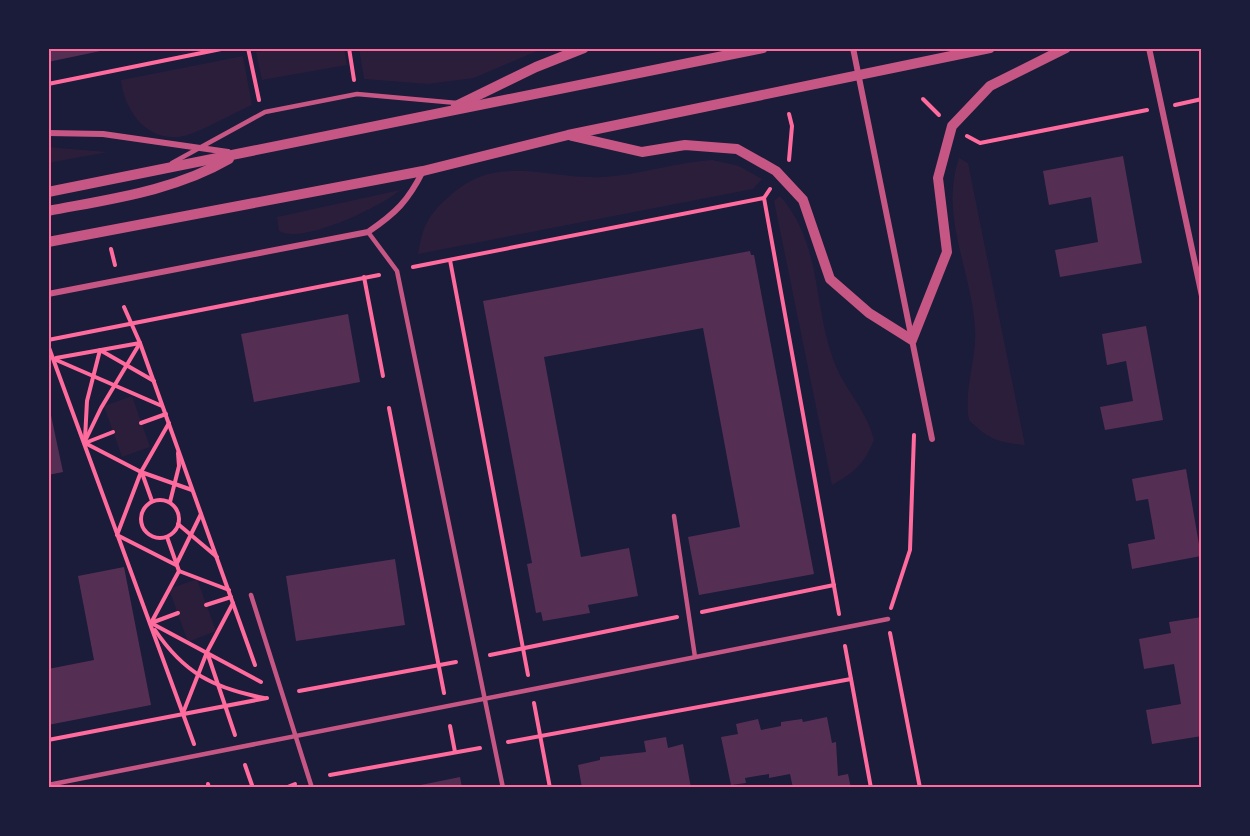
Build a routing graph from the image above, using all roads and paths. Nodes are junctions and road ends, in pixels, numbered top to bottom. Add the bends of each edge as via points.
1 (226, 48) edge
2 (248, 48) edge
3 (349, 48) edge
4 (584, 48) edge
5 (763, 48) edge
6 (853, 48) edge
7 (990, 48) edge
8 (1066, 48) edge
9 (1149, 48) edge
10 (858, 75) junction
11 (345, 82) dead end
12 (48, 84) edge
13 (269, 98) dead end
14 (923, 99) dead end
15 (1202, 99) edge
16 (460, 104) junction
17 (478, 105) junction
18 (1162, 107) junction
19 (442, 113) junction
20 (789, 114) dead end
21 (944, 120) dead end
22 (48, 133) edge
23 (964, 134) dead end
24 (568, 135) junction
25 (199, 148) junction
26 (237, 154) junction
27 (788, 166) dead end
28 (162, 169) junction
29 (423, 171) junction
30 (48, 192) edge
31 (48, 211) edge
32 (368, 232) junction
33 (48, 243) edge
34 (111, 249) dead end
35 (450, 260) junction
36 (413, 267) dead end
37 (117, 275) dead end
38 (379, 275) dead end
39 (364, 277) junction
40 (48, 294) edge
41 (1202, 296) edge
42 (124, 307) dead end
43 (133, 324) junction
44 (48, 340) edge
45 (912, 340) junction
46 (141, 343) junction
47 (48, 345) edge
48 (100, 350) junction
49 (53, 358) junction
50 (127, 365) junction
51 (92, 373) junction
52 (383, 376) dead end
53 (154, 381) junction
54 (115, 384) junction
55 (163, 407) junction
56 (389, 408) dead end
57 (166, 414) junction
58 (141, 423) dead end
59 (169, 423) junction
60 (914, 425) dead end
61 (113, 432) dead end
62 (932, 439) dead end
63 (85, 443) junction
64 (178, 447) junction
65 (141, 472) junction
66 (175, 484) junction
67 (193, 490) junction
68 (152, 501) junction
69 (170, 502) junction
70 (201, 514) junction
71 (674, 516) dead end
72 (178, 524) junction
73 (192, 534) junction
74 (117, 535) junction
75 (167, 537) junction
76 (217, 557) junction
77 (176, 565) junction
78 (179, 571) junction
79 (834, 585) junction
80 (229, 590) junction
81 (251, 595) dead end
82 (231, 597) junction
83 (233, 603) junction
84 (207, 605) dead end
85 (178, 613) dead end
86 (690, 615) junction
87 (840, 617) dead end
88 (888, 619) junction
89 (150, 623) junction
90 (845, 646) dead end
91 (524, 648) junction
92 (207, 652) junction
93 (489, 655) dead end
94 (695, 657) junction
95 (456, 662) dead end
96 (438, 665) junction
97 (198, 675) junction
98 (528, 676) dead end
99 (851, 678) junction
100 (261, 682) junction
101 (218, 687) junction
102 (299, 692) dead end
103 (444, 695) dead end
104 (485, 697) junction
105 (267, 699) junction
106 (533, 702) dead end
107 (225, 706) junction
108 (270, 706) dead end
109 (183, 714) junction
110 (450, 726) dead end
111 (235, 736) dead end
112 (294, 736) junction
113 (540, 736) junction
114 (48, 740) edge
115 (504, 743) dead end
116 (194, 744) dead end
117 (483, 747) dead end
118 (455, 752) junction
119 (245, 765) dead end
120 (330, 775) dead end
121 (297, 783) dead end
122 (48, 785) edge
123 (253, 788) edge
124 (285, 788) edge
125 (312, 788) edge
126 (503, 788) edge
127 (550, 788) edge
128 (871, 788) edge
129 (920, 788) edge

1 - 12 path
2 - 13 path via 258,100
3 - 11 path via 355,80
4 - 16 street
5 - 17 street
6 - 10 street
7 - 10 street
8 - 45 street via 990,86 952,126 938,178 947,252
9 - 18 street
10 - 24 street
10 - 45 street
14 - 21 path
15 - 18 path
16 - 17 lane
16 - 19 street
16 - 25 lane via 357,94 265,112
17 - 19 street
18 - 23 path via 980,143
18 - 41 street
19 - 26 street
20 - 27 path via 792,126
22 - 25 street via 103,134
24 - 29 street
24 - 45 street via 642,152 685,145 737,149 776,171 803,200 830,279 869,313
25 - 26 street
25 - 28 lane
26 - 28 street
26 - 31 street via 164,187
28 - 30 street
29 - 32 street via 410,196 393,215
29 - 33 street
32 - 40 street
32 - 104 lane via 397,271
34 - 37 path
35 - 36 path
35 - 79 path via 764,198
35 - 91 path
38 - 39 path
39 - 43 path
39 - 52 path
42 - 43 path
43 - 44 path
43 - 46 path
45 - 62 street
46 - 48 path
46 - 50 path
46 - 53 path
47 - 49 path
48 - 49 path
48 - 50 path
48 - 51 path
49 - 51 path
49 - 63 path
50 - 53 path
50 - 54 path
51 - 54 path
51 - 63 path
53 - 55 path
54 - 55 path
54 - 63 path
55 - 57 path
56 - 96 path
57 - 58 path
57 - 59 path
59 - 64 path
59 - 65 path
60 - 88 path via 910,550
61 - 63 path
63 - 65 path
63 - 74 path
64 - 66 path
64 - 67 path
65 - 66 path
65 - 68 path
65 - 74 path
66 - 67 path
66 - 69 path
67 - 70 path
68 - 69 path
68 - 75 path via 141,514 142,526 151,536
69 - 72 path via 178,511
70 - 73 path
70 - 76 path
71 - 86 lane
72 - 73 path
72 - 75 path
73 - 76 path
73 - 77 path
74 - 77 path
74 - 89 path
75 - 77 path
76 - 80 path
77 - 78 path
78 - 80 path
78 - 89 path
79 - 86 path
79 - 87 path
80 - 82 path
81 - 112 lane
82 - 83 path
82 - 84 path
83 - 92 path
83 - 100 path
85 - 89 path
86 - 91 path
86 - 94 lane
88 - 94 lane
88 - 129 path
89 - 92 path
89 - 97 path via 172,654
89 - 109 path
90 - 99 path
91 - 93 path
91 - 98 path
92 - 97 path
92 - 100 path
92 - 101 path
94 - 104 lane
95 - 96 path
96 - 102 path
96 - 103 path
97 - 101 path
97 - 109 path
99 - 113 path
99 - 128 path
100 - 105 path
101 - 105 path
101 - 107 path
104 - 112 lane
104 - 126 lane
105 - 107 path
105 - 108 path
106 - 113 path
107 - 109 path
107 - 111 path
109 - 114 path
109 - 116 path
110 - 118 path
112 - 122 lane
112 - 125 lane
113 - 115 path
113 - 127 path
117 - 118 path
118 - 120 path
119 - 123 path
121 - 124 path

